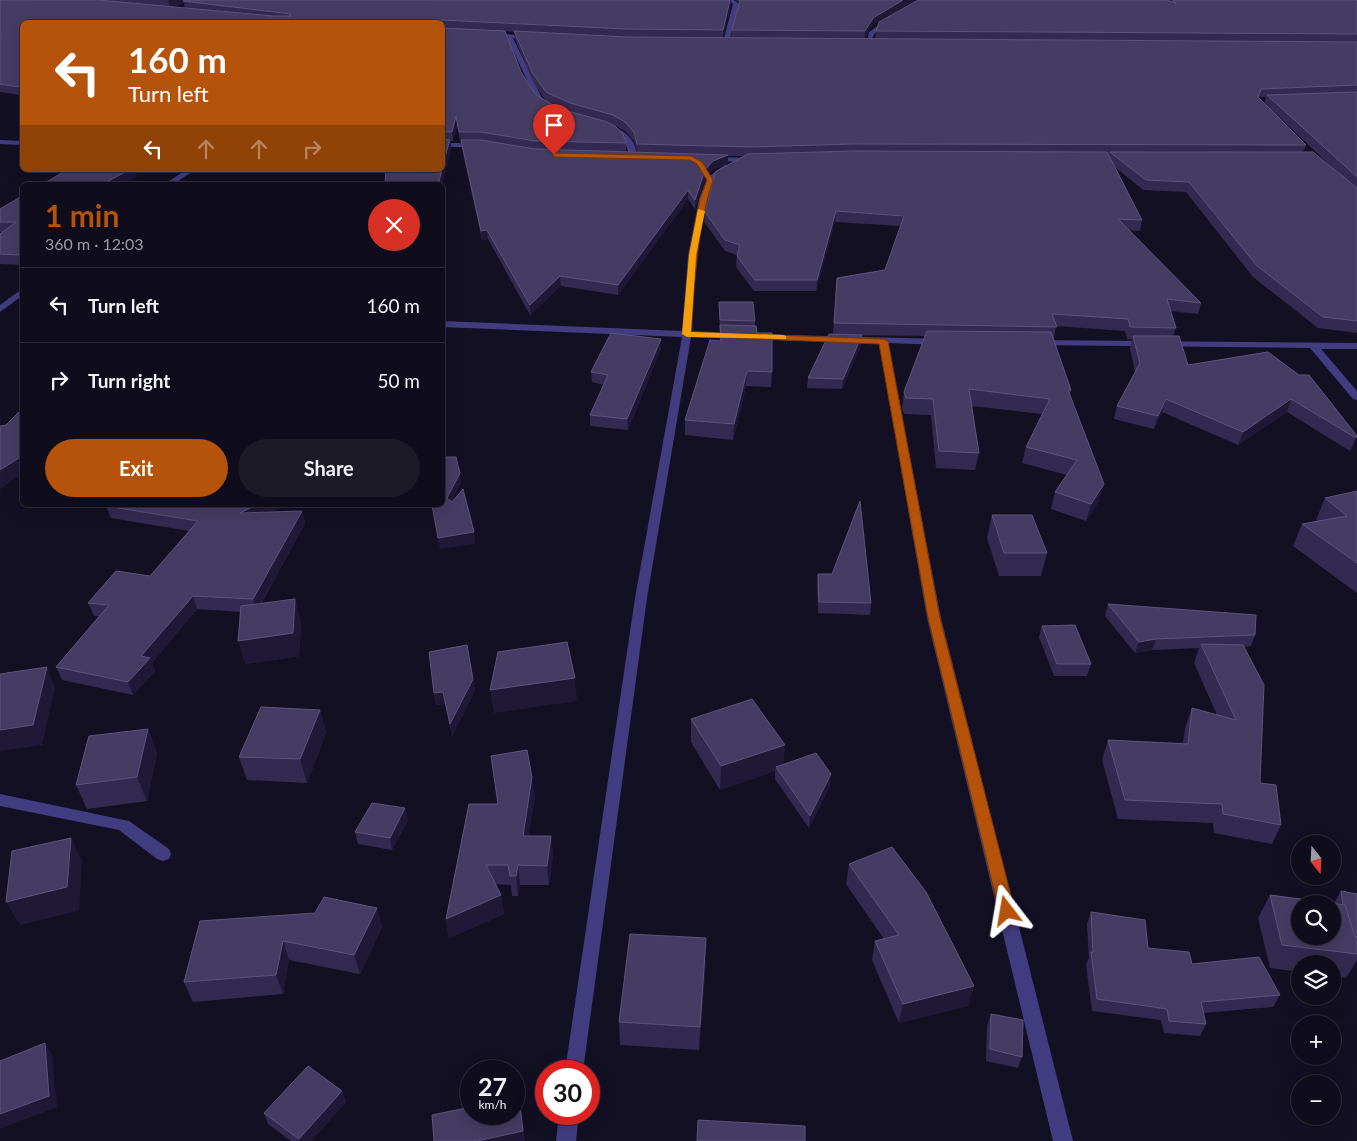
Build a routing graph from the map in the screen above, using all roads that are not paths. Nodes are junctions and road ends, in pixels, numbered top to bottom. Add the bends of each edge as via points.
1 (731, 0) edge
2 (897, 15) edge
3 (481, 34) edge
4 (509, 36) junction
5 (537, 37) edge
6 (860, 41) edge
7 (869, 41) junction
8 (878, 41) edge
9 (717, 42) edge
10 (726, 42) junction
11 (736, 42) edge
12 (551, 110) edge
13 (594, 124) edge
14 (0, 142) edge
15 (20, 143) edge
16 (445, 145) edge
17 (482, 146) edge
18 (624, 157) edge
19 (633, 157) junction
20 (642, 157) edge
21 (701, 158) edge
22 (766, 159) edge
23 (750, 160) junction
24 (188, 172) edge
25 (172, 182) edge
26 (20, 293) edge
27 (3, 304) edge
28 (20, 304) edge
29 (445, 324) edge
30 (687, 334) junction
31 (883, 341) junction
32 (952, 342) edge
33 (1030, 343) edge
34 (1357, 346) edge
35 (1314, 347) junction
36 (1357, 397) edge
37 (0, 800) edge
38 (163, 854) dead end
39 (576, 1060) edge
40 (568, 1125) edge
41 (566, 1141) edge
42 (1063, 1141) edge

1 - 10 street via 736,4
2 - 7 street via 871,32
3 - 4 street
4 - 5 street
4 - 12 street via 540,101
6 - 7 street
7 - 8 street
9 - 10 street
10 - 11 street
13 - 19 street via 622,132 631,143
14 - 15 street
16 - 17 street
18 - 19 street
19 - 20 street
21 - 23 street
22 - 23 street
23 - 30 street via 708,175 692,255
24 - 25 street
26 - 27 street
27 - 28 street
29 - 30 street
30 - 31 street
30 - 39 street via 641,598
31 - 32 street
31 - 42 street via 934,618
33 - 35 street
34 - 35 street
35 - 36 street
37 - 38 street via 123,825
40 - 41 street

